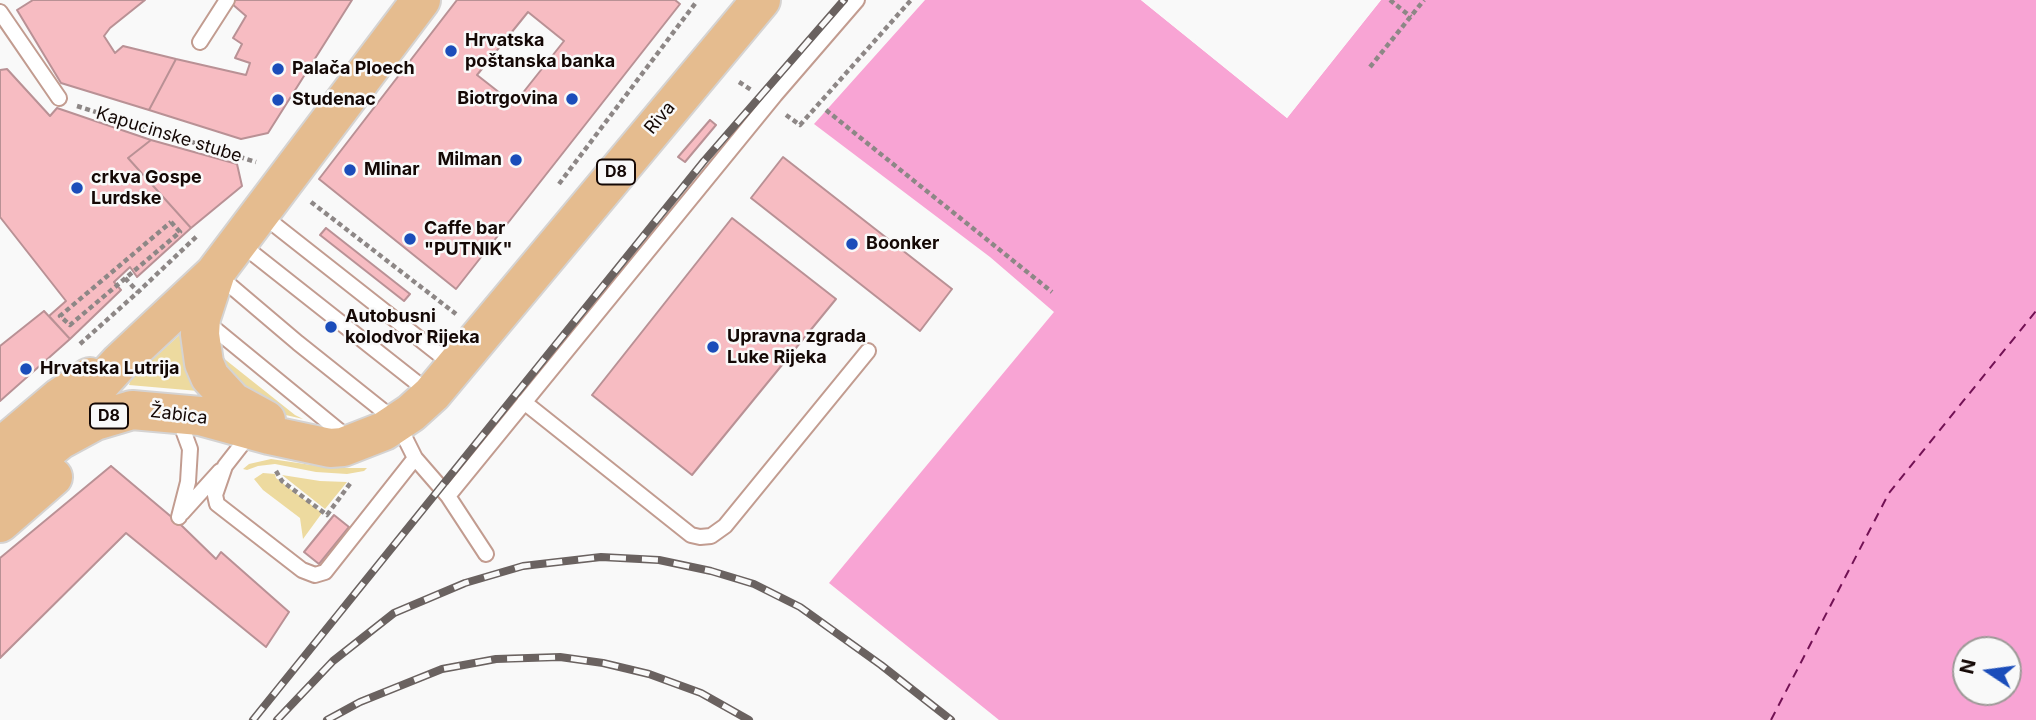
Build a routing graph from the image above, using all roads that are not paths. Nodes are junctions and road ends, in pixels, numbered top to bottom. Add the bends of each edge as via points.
1 (227, 0) edge
2 (421, 0) edge
3 (761, 0) edge
4 (857, 0) edge
5 (0, 12) edge
6 (200, 42) dead end
7 (64, 101) road end
8 (250, 228) junction
9 (215, 273) junction
10 (470, 326) joint
11 (869, 351) dead end
12 (120, 362) junction
13 (443, 381) junction
14 (524, 402) junction
15 (162, 411) junction
16 (397, 422) junction
17 (60, 440) junction
18 (0, 448) edge
19 (272, 453) junction
20 (415, 458) junction
21 (354, 460) junction
22 (225, 466) junction
23 (0, 489) edge
24 (448, 496) junction
25 (0, 523) edge
26 (486, 554) dead end

1 - 6 lane
2 - 8 main road via 275,170
3 - 10 main road, Riva / D8
4 - 14 lane
5 - 7 lane
8 - 9 main road
8 - 13 lane
8 - 13 lane
9 - 12 main road
9 - 16 lane
9 - 21 main road via 200,334 210,377 233,402 264,420
10 - 13 main road, Žabica / D8
11 - 14 lane via 725,526 711,536 691,535
12 - 17 main road via 89,396
12 - 18 main road via 59,398
13 - 16 main road, Žabica / D8
14 - 24 lane
15 - 17 main road, Žabica / D8 via 116,414
15 - 19 main road, Žabica / D8 via 210,418
15 - 22 lane via 177,421 190,449 179,517
15 - 25 main road via 141,417 92,444
16 - 20 lane
16 - 21 main road, Žabica / D8 via 371,438
17 - 23 main road, D8
19 - 21 main road, Žabica / D8 via 330,448
19 - 22 lane via 255,437 243,443
20 - 22 lane via 321,574 302,570 220,508 215,495
20 - 24 lane
24 - 26 lane

